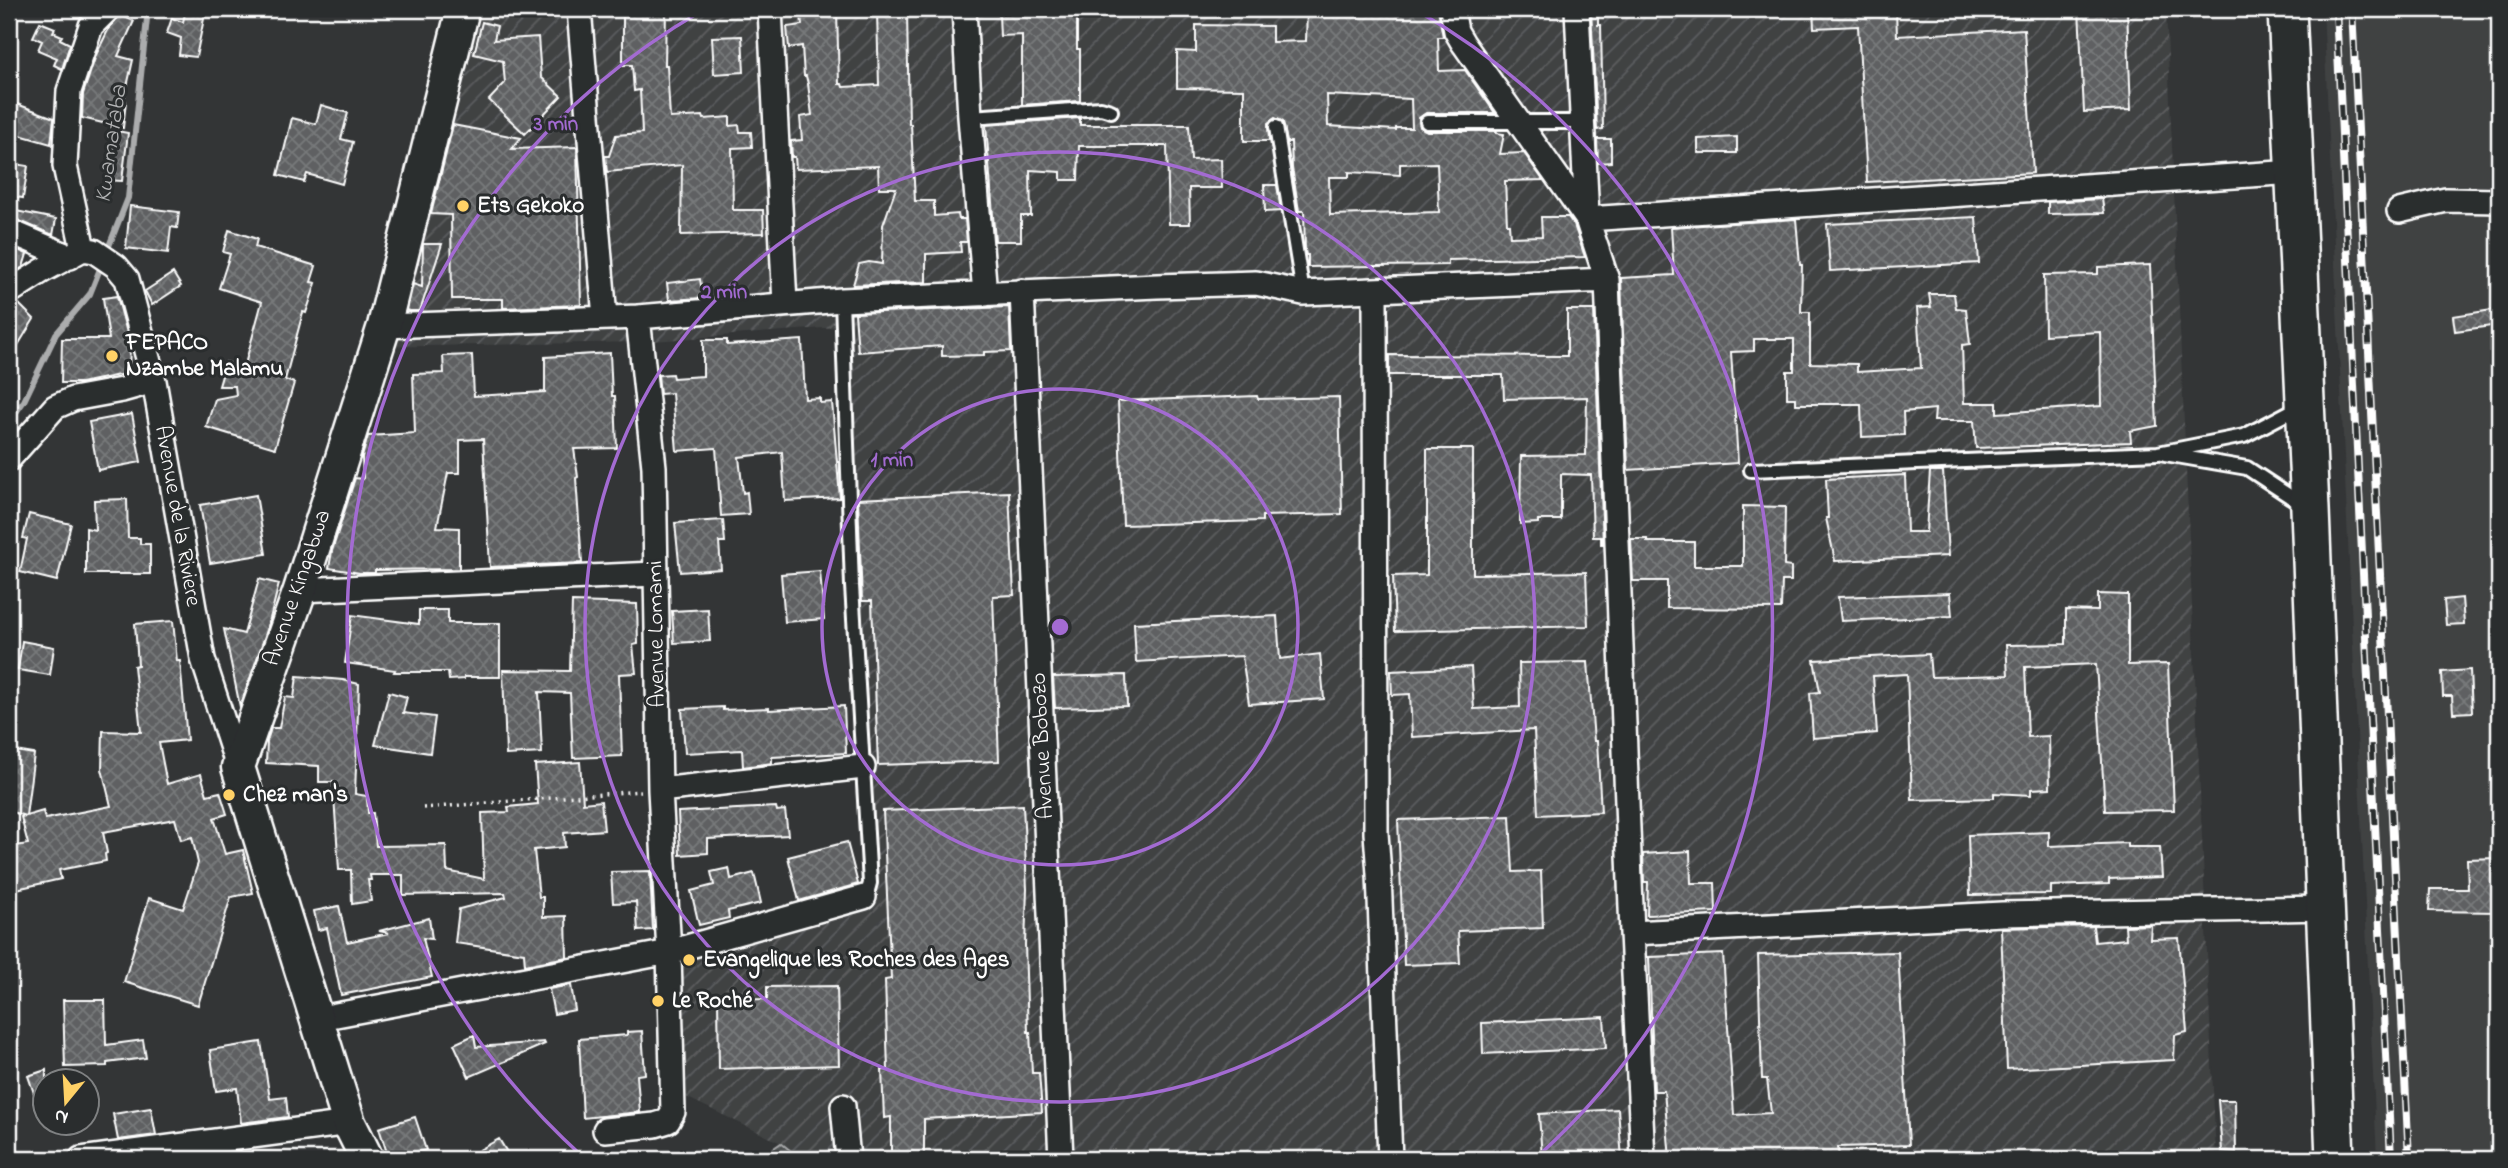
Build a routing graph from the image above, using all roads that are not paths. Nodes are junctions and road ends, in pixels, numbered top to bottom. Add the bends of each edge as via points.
1 (108, 9) edge
2 (463, 9) edge
3 (579, 9) edge
4 (770, 9) edge
5 (964, 9) edge
6 (1452, 9) edge
7 (1577, 9) edge
8 (2287, 9) edge
9 (1111, 111) dead end
10 (970, 117) junction
11 (1427, 122) dead end
12 (1519, 122) junction
13 (1583, 122) junction
14 (1276, 127) dead end
15 (2295, 173) junction
16 (2499, 201) edge
17 (2399, 211) dead end
18 (1587, 219) junction
19 (9, 231) edge
20 (82, 252) junction
21 (1607, 280) junction
22 (1023, 291) junction
23 (9, 292) edge
24 (1375, 292) junction
25 (1303, 293) junction
26 (985, 294) junction
27 (842, 300) junction
28 (785, 304) junction
29 (638, 317) junction
30 (605, 318) junction
31 (384, 326) junction
32 (154, 381) junction
33 (2305, 404) junction
34 (2158, 453) junction
35 (9, 459) edge
36 (1751, 470) dead end
37 (2310, 509) junction
38 (655, 574) junction
39 (300, 590) junction
40 (238, 767) junction
41 (863, 767) junction
42 (660, 790) junction
43 (863, 897) joint
44 (2325, 908) junction
45 (1632, 933) junction
46 (669, 952) junction
47 (315, 1019) junction
48 (844, 1106) dead end
49 (349, 1123) junction
50 (605, 1130) dead end
51 (81, 1159) edge
52 (367, 1159) edge
53 (848, 1159) edge
54 (1061, 1159) edge
55 (1390, 1159) edge
56 (1643, 1159) edge
57 (2334, 1159) edge

1 - 20 street via 91,26 69,91 65,166
2 - 31 street, Avenue Kingabwa
3 - 30 street
4 - 28 street
5 - 10 street
6 - 12 street via 1456,32
7 - 13 street
8 - 15 main road
9 - 10 lane
10 - 26 street
11 - 12 lane
12 - 13 lane
12 - 18 street
13 - 18 street
14 - 25 lane
15 - 18 street
15 - 33 main road
16 - 17 street via 2446,200
18 - 21 street
19 - 20 street
20 - 23 street
20 - 32 street, Avenue de la Riviere via 116,266 127,279
21 - 24 street
21 - 45 street
22 - 25 street via 1256,283
22 - 26 street
22 - 54 street, Avenue Bobozo
24 - 25 street
24 - 55 street via 1376,833
26 - 27 street
27 - 28 street
27 - 41 lane
28 - 29 street
29 - 30 street
29 - 38 street, Avenue Lomami via 654,467
30 - 31 street
31 - 39 street, Avenue Kingabwa
32 - 35 street via 55,407
32 - 40 street, Avenue de la Riviere via 202,659
33 - 34 lane via 2244,436
33 - 37 main road
34 - 36 lane
34 - 37 lane via 2246,468
37 - 44 main road
38 - 39 street
38 - 42 street, Avenue Lomami
39 - 40 street, Avenue Kingabwa
40 - 47 street
41 - 42 street
41 - 43 lane via 870,883
42 - 46 street, Avenue Lomami
43 - 46 street
44 - 45 street via 2002,914
44 - 57 main road
45 - 56 street
46 - 47 street
46 - 50 street, Avenue Lomami via 673,1112 667,1121 655,1125
47 - 49 street
48 - 53 street
49 - 51 street
49 - 52 street

